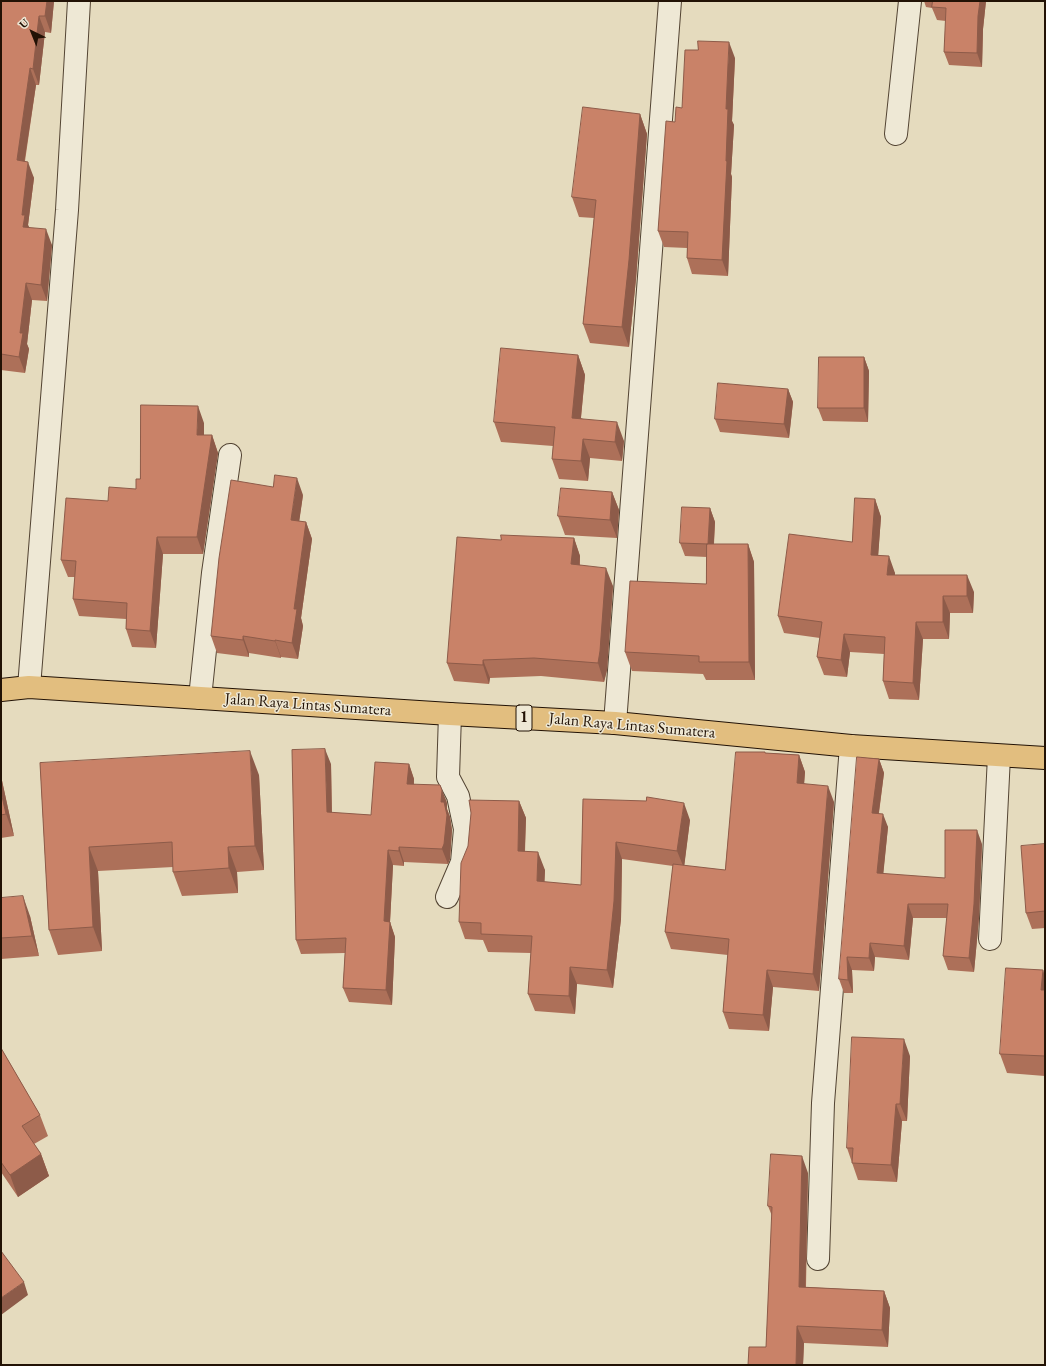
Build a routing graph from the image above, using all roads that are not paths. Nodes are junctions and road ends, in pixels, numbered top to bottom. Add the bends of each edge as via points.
1 (79, 1) edge
2 (670, 1) edge
3 (910, 1) edge
4 (896, 134) dead end
5 (230, 455) dead end
6 (29, 687) junction
7 (2, 689) edge
8 (200, 698) junction
9 (450, 714) junction
10 (615, 723) junction
11 (851, 746) junction
12 (999, 756) junction
13 (1045, 758) edge
14 (447, 897) dead end
15 (990, 939) dead end
16 (818, 1259) dead end

1 - 6 street via 67,210
2 - 10 street
3 - 4 street
5 - 8 street via 213,573
6 - 7 highway, Jalan Raya Lintas Sumatera / 1
6 - 8 highway, Jalan Raya Lintas Sumatera / 1
8 - 9 highway, Jalan Raya Lintas Sumatera / 1
9 - 10 highway, Jalan Raya Lintas Sumatera / 1
9 - 14 street via 448,777 458,796 465,830 462,862
10 - 11 highway, Jalan Raya Lintas Sumatera / 1
11 - 12 highway, Jalan Raya Lintas Sumatera / 1
11 - 16 street via 823,1103
12 - 13 highway, Jalan Raya Lintas Sumatera / 1
12 - 15 street

